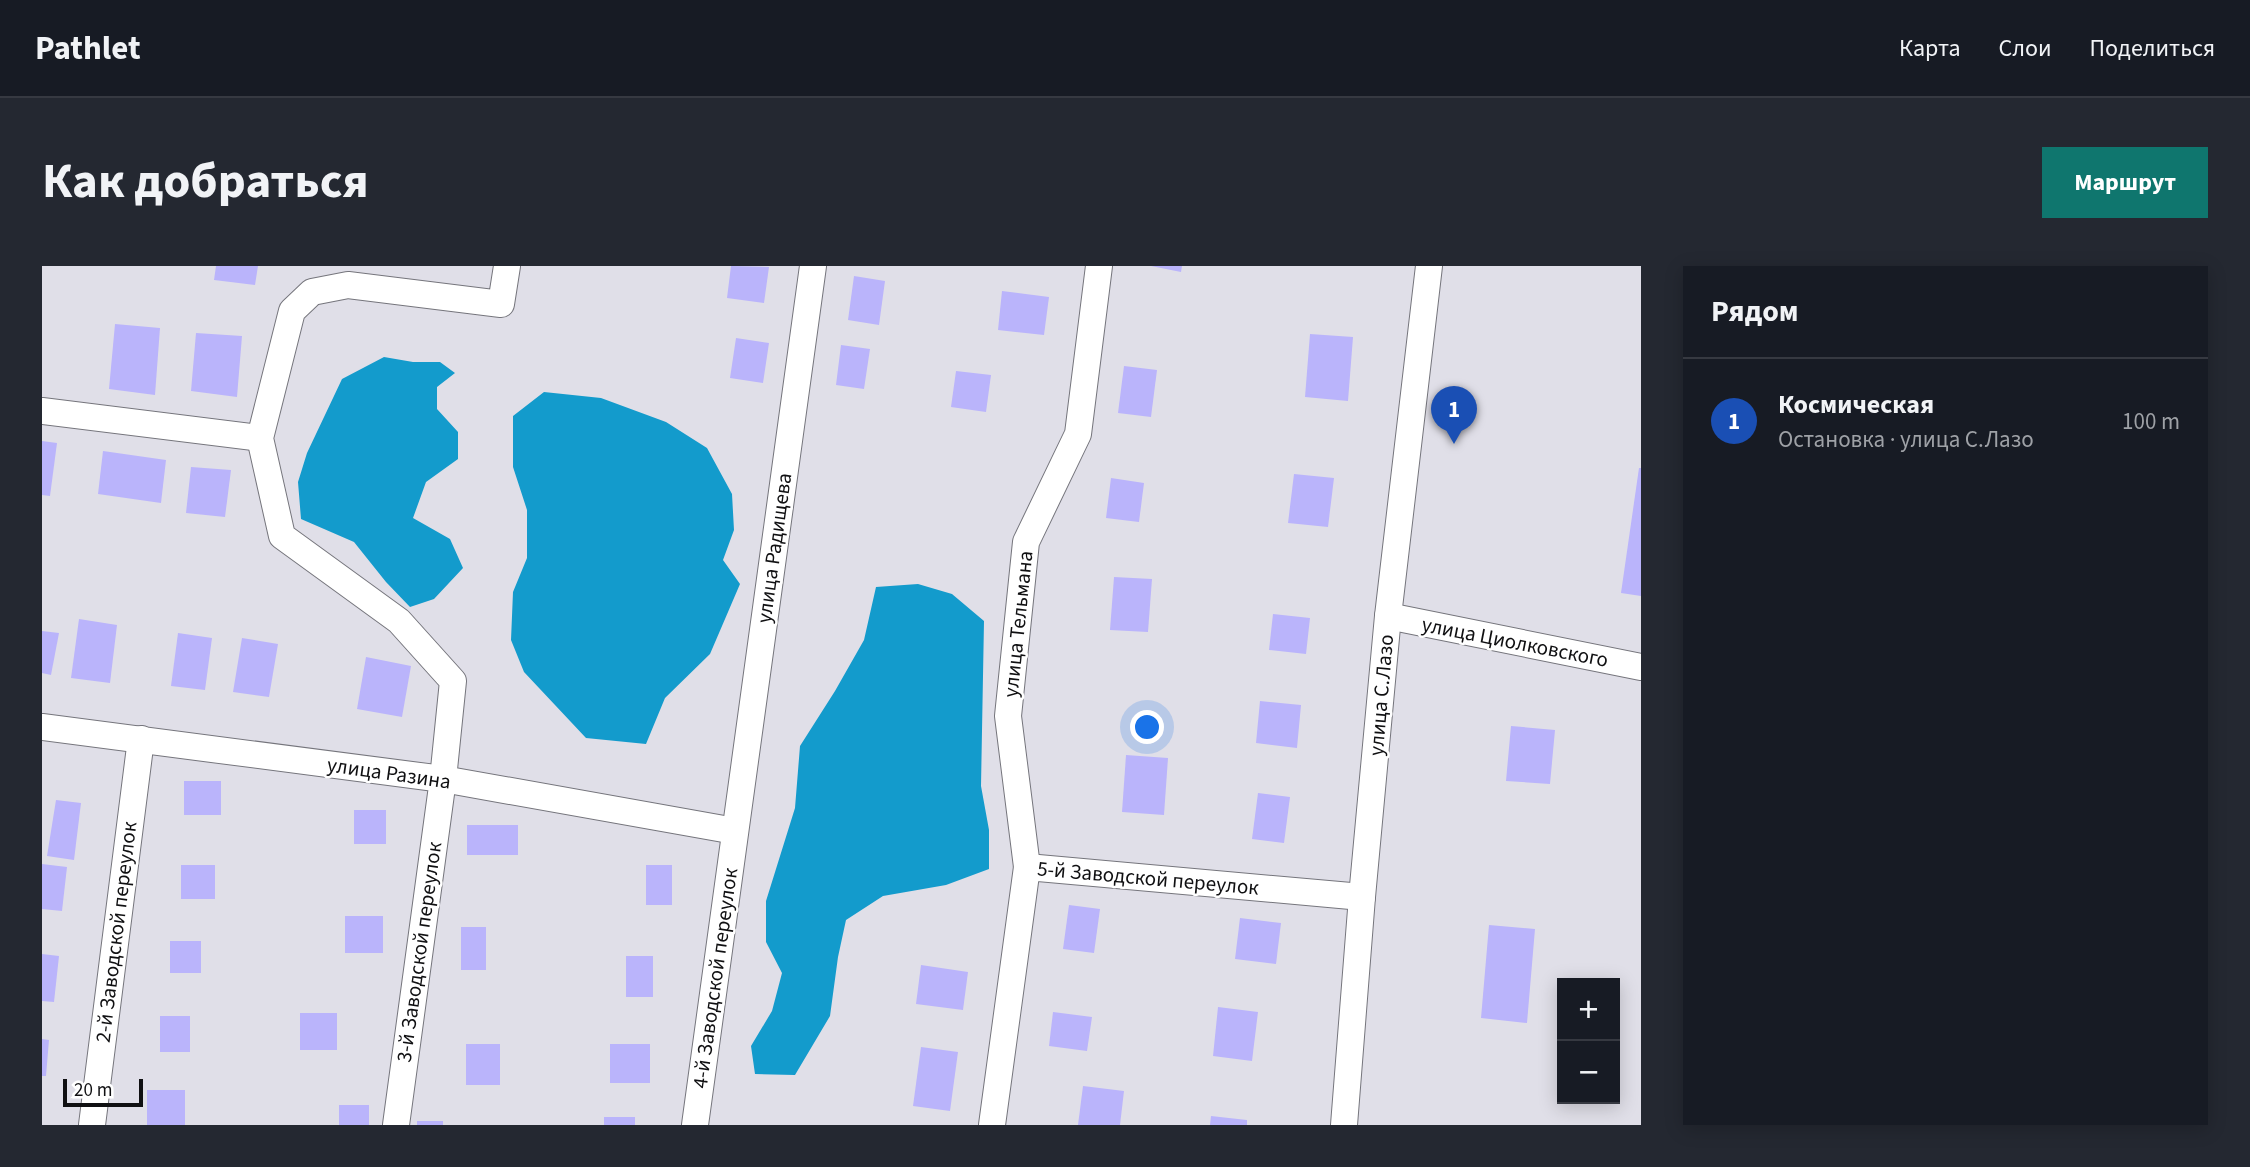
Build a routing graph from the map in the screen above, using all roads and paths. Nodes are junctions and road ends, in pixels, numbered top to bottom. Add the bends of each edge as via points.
1 (507, 266) edge
2 (813, 266) edge
3 (1099, 266) edge
4 (1429, 266) edge
5 (42, 411) edge
6 (260, 438) junction
7 (1388, 616) junction
8 (1641, 667) edge
9 (42, 727) edge
10 (141, 740) junction
11 (443, 779) junction
12 (735, 831) junction
13 (1027, 867) junction
14 (1362, 897) junction
15 (92, 1125) edge
16 (396, 1125) edge
17 (695, 1125) edge
18 (992, 1125) edge
19 (1344, 1125) edge

1 - 6 street via 501,304 348,285 312,292 292,311
2 - 12 street, улица Радищева
3 - 13 street, улица Тельмана via 1078,434 1026,542 1008,716
4 - 7 street, улица С.Лазо
5 - 6 street
6 - 11 street, 3-й Заводской переулок via 282,536 399,621 453,681
7 - 8 street, улица Циолковского
7 - 14 street, улица С.Лазо
9 - 10 street, улица Разина
10 - 11 street, улица Разина
10 - 15 street, 2-й Заводской переулок
11 - 12 street, улица Разина
11 - 16 street, 3-й Заводской переулок
12 - 17 street, 4-й Заводской переулок
13 - 14 street, 5-й Заводской переулок
13 - 18 street, 5-й Заводской переулок
14 - 19 street, улица С.Лазо

